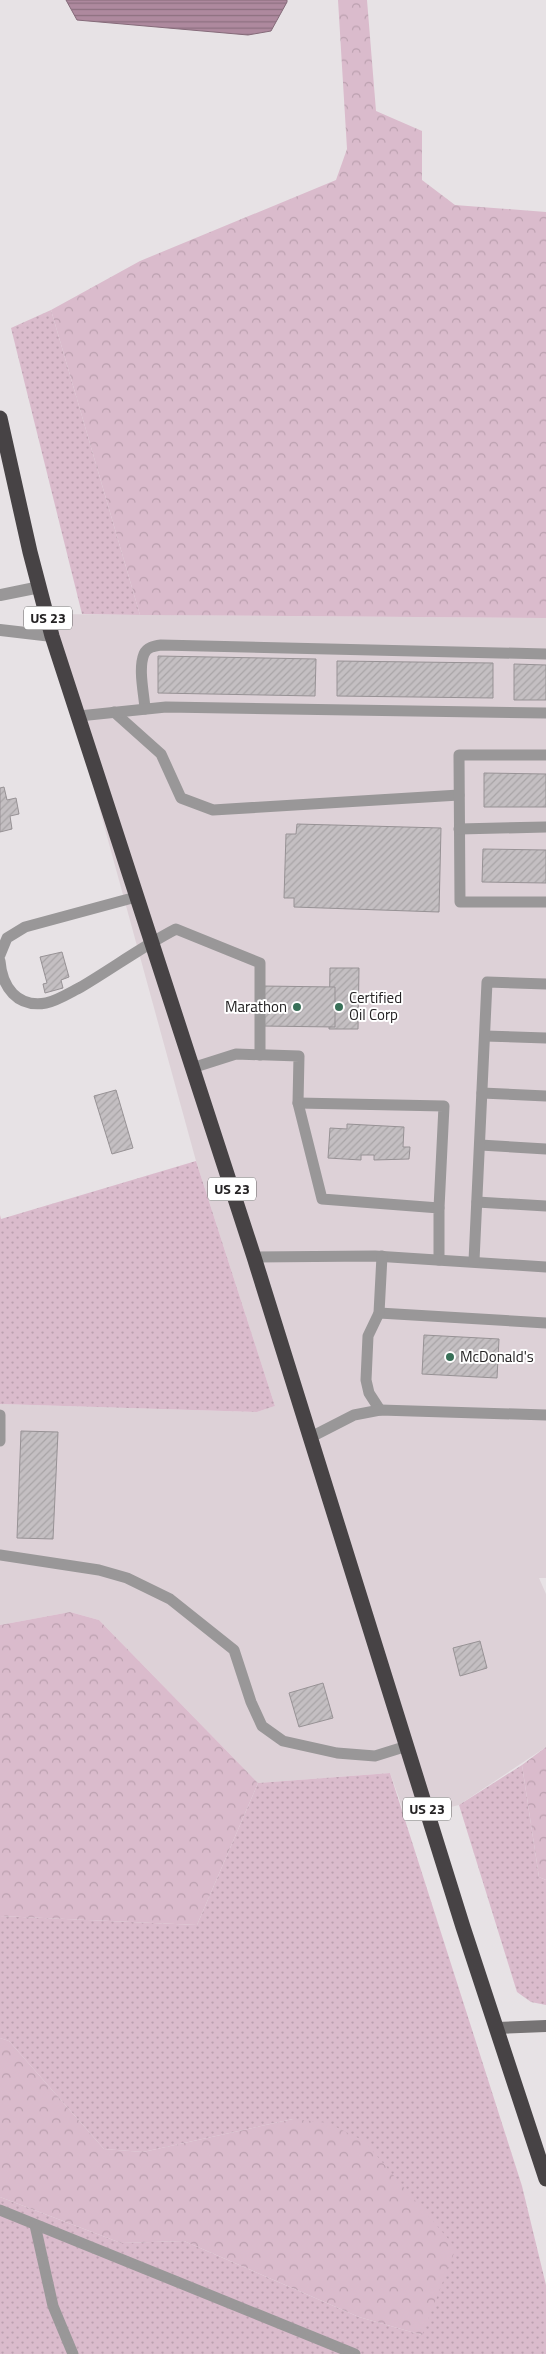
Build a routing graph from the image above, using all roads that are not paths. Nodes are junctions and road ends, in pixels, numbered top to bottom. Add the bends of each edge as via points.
1 (0, 418) edge
2 (40, 587) junction
3 (0, 595) edge
4 (0, 630) edge
5 (52, 636) junction
6 (546, 654) edge
7 (146, 709) junction
8 (114, 712) junction
9 (546, 713) edge
10 (79, 716) junction
11 (546, 755) edge
12 (459, 795) junction
13 (546, 827) edge
14 (459, 829) junction
15 (136, 897) junction
16 (546, 902) edge
17 (151, 942) junction
18 (0, 955) edge
19 (0, 961) edge
20 (546, 984) edge
21 (485, 1036) junction
22 (546, 1038) edge
23 (260, 1055) junction
24 (192, 1068) junction
25 (482, 1093) junction
26 (546, 1096) edge
27 (298, 1103) junction
28 (480, 1145) junction
29 (546, 1149) edge
30 (477, 1202) junction
31 (546, 1206) edge
32 (439, 1208) junction
33 (382, 1256) junction
34 (254, 1257) junction
35 (439, 1260) junction
36 (474, 1261) junction
37 (546, 1266) edge
38 (379, 1313) junction
39 (546, 1322) edge
40 (380, 1410) junction
41 (0, 1415) edge
42 (546, 1415) edge
43 (311, 1437) junction
44 (0, 1441) edge
45 (0, 1555) edge
46 (407, 1746) junction
47 (546, 2026) edge
48 (496, 2028) junction
49 (546, 2180) edge
50 (0, 2210) edge
51 (34, 2225) junction
52 (72, 2354) edge
53 (355, 2354) edge

1 - 2 highway, US 23
2 - 3 street
2 - 5 highway, US 23
4 - 5 street
5 - 10 highway, US 23
6 - 7 lane via 160,645 144,652
7 - 8 lane
7 - 9 lane
8 - 10 lane
8 - 12 lane via 161,754 181,798 213,810
10 - 15 highway, US 23
11 - 12 lane via 459,755
12 - 14 lane
13 - 14 lane
14 - 16 lane via 460,902
15 - 17 highway, US 23
15 - 18 lane via 24,927 7,938
17 - 19 lane via 111,969 47,1003 27,1004 9,991 1,974
17 - 23 lane via 176,929 260,963
17 - 24 highway, US 23
20 - 21 lane via 487,982
21 - 22 lane
21 - 25 lane
23 - 24 lane via 236,1054
23 - 27 lane via 300,1056
24 - 34 highway, US 23
25 - 26 lane
25 - 28 lane
27 - 32 lane via 322,1199
27 - 32 lane via 444,1106
28 - 29 lane
28 - 30 lane
30 - 31 lane
30 - 36 lane
32 - 35 lane
33 - 34 lane
33 - 35 lane
33 - 38 lane
34 - 43 highway, US 23
35 - 36 lane
36 - 37 lane
38 - 39 lane
38 - 40 lane via 368,1336 366,1380 369,1393
40 - 42 lane
40 - 43 lane via 354,1415
41 - 44 lane
43 - 46 highway, US 23
45 - 46 lane via 99,1570 127,1578 170,1599 234,1650 262,1726 283,1741 337,1754 375,1756
46 - 48 highway, US 23
47 - 48 street
48 - 49 highway, US 23
50 - 51 lane
51 - 52 lane via 53,2306
51 - 53 lane

